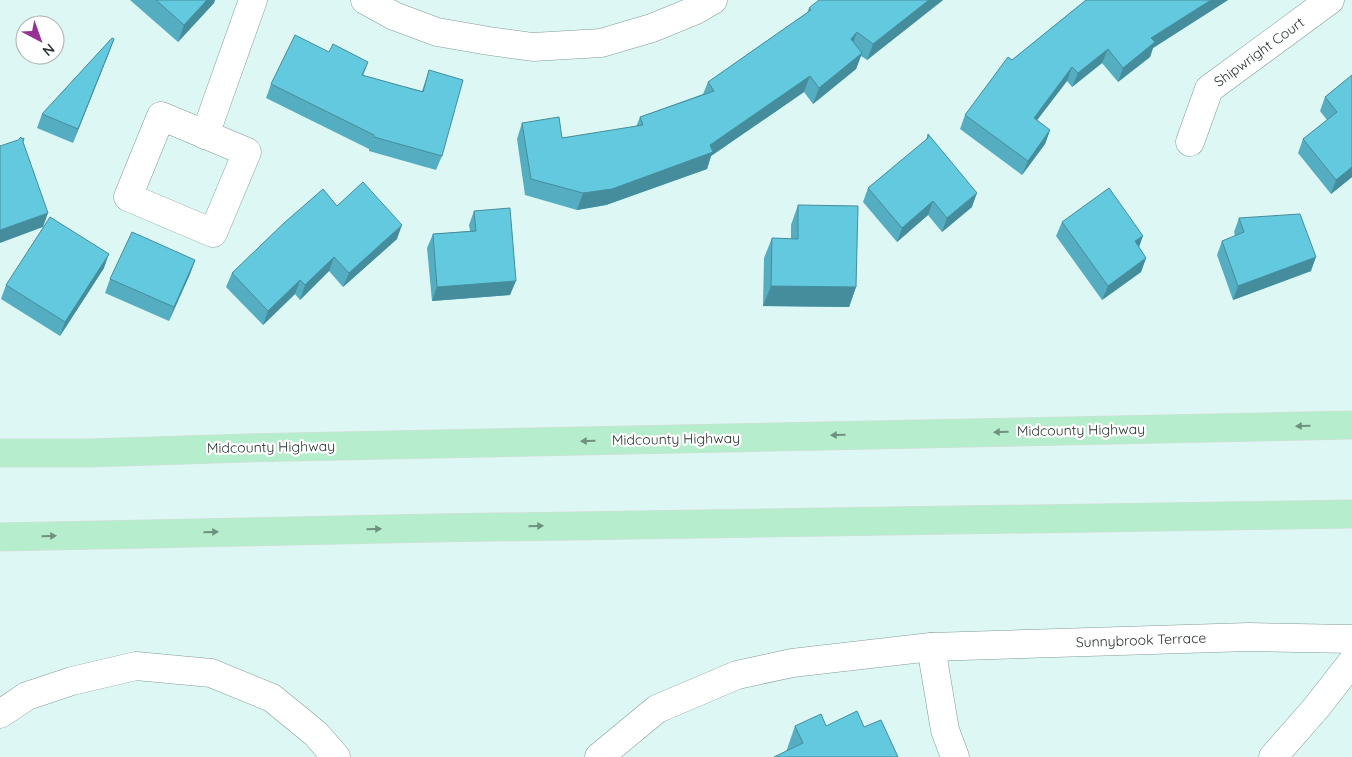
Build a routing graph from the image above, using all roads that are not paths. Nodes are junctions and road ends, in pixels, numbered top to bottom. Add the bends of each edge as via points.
1 (252, 0) edge
2 (365, 0) edge
3 (712, 0) edge
4 (1330, 0) edge
5 (205, 135) junction
6 (1190, 142) dead end
7 (1352, 425) edge
8 (0, 453) edge
9 (1352, 514) edge
10 (0, 537) edge
11 (1352, 639) edge
12 (931, 647) junction
13 (1352, 662) edge
14 (0, 714) edge
15 (336, 757) edge
16 (599, 757) edge
17 (955, 757) edge
18 (1273, 757) edge

1 - 5 street
2 - 3 street via 394,16 437,32 533,46 600,44 652,28
4 - 6 street, Shipwright Court via 1209,89
5 - 5 street via 161,116 128,197 213,232 247,152
7 -> 8 main road, Midcounty Highway
10 -> 9 main road
11 - 12 street, Sunnybrook Terrace via 1249,637
12 - 16 street, Sunnybrook Terrace via 792,663 737,675 657,709
12 - 17 street via 945,730
13 - 18 street
14 - 15 street via 27,696 72,680 136,666 211,673 272,698 316,734

